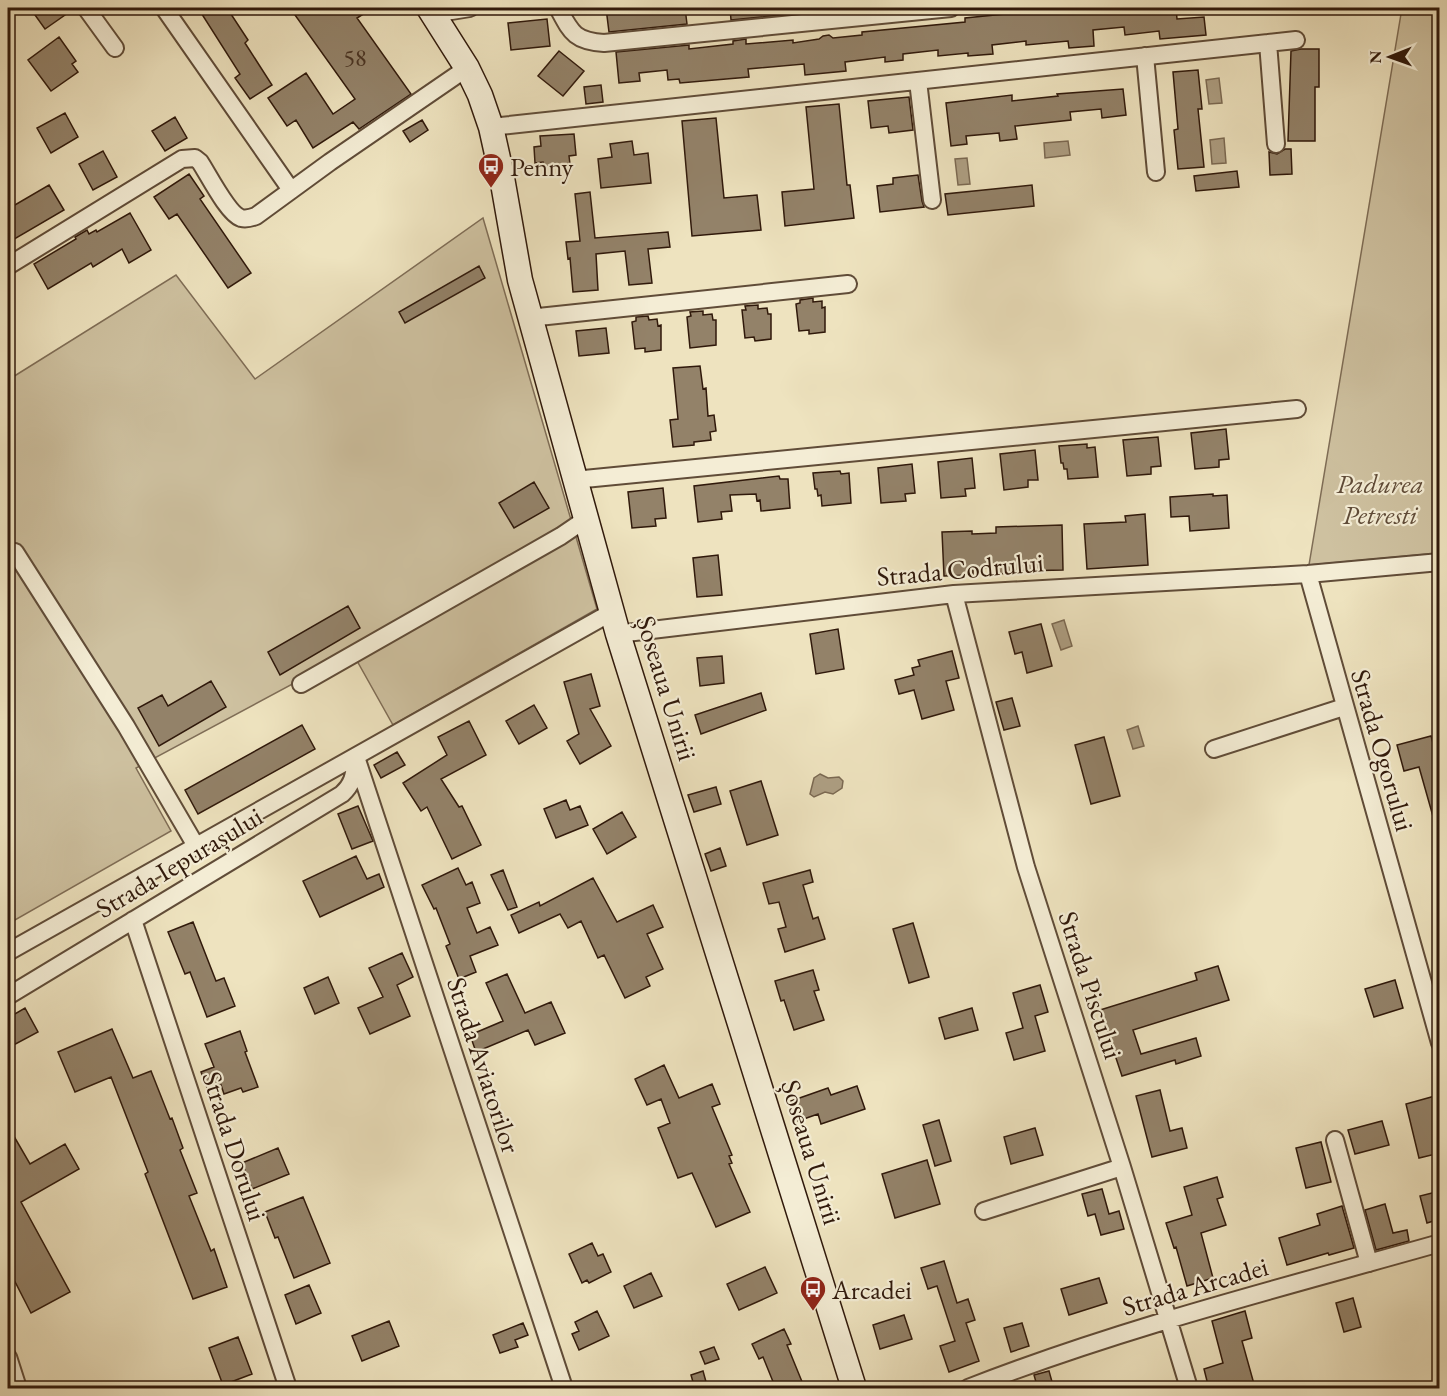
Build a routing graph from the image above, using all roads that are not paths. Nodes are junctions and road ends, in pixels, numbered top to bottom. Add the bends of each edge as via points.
1 (86, 8) edge
2 (164, 8) edge
3 (470, 8) edge
4 (558, 8) edge
5 (951, 8) edge
6 (431, 11) edge
7 (1296, 40) dead end
8 (1268, 43) junction
9 (115, 48) dead end
10 (1144, 56) junction
11 (467, 68) junction
12 (918, 81) junction
13 (491, 127) junction
14 (1276, 144) dead end
15 (1156, 172) dead end
16 (291, 190) junction
17 (932, 200) dead end
18 (8, 266) edge
19 (848, 284) dead end
20 (529, 318) junction
21 (1297, 409) dead end
22 (574, 480) junction
23 (585, 519) junction
24 (15, 552) dead end
25 (1440, 562) edge
26 (1308, 574) junction
27 (954, 594) junction
28 (615, 623) junction
29 (301, 684) dead end
30 (1344, 707) junction
31 (1214, 749) dead end
32 (356, 757) junction
33 (196, 846) junction
34 (134, 920) junction
35 (8, 952) edge
36 (8, 996) edge
37 (1440, 1043) edge
38 (1335, 1140) dead end
39 (1122, 1167) junction
40 (984, 1211) dead end
41 (1440, 1243) edge
42 (1369, 1263) junction
43 (1168, 1321) junction
44 (8, 1357) edge
45 (18, 1389) edge
46 (288, 1389) edge
47 (564, 1389) edge
48 (854, 1389) edge
49 (968, 1389) edge
50 (1189, 1389) edge

1 - 9 street
2 - 16 street
3 - 6 street
4 - 5 street via 575,36 604,43
6 - 11 main road, Șoseaua Unirii
7 - 8 street
8 - 10 street
8 - 14 street
10 - 12 street
10 - 15 street
11 - 13 main road, Șoseaua Unirii
11 - 16 street
12 - 13 street
12 - 17 street
13 - 20 main road, Șoseaua Unirii
16 - 18 street via 256,216 238,217 200,162 195,158 182,159
19 - 20 street
20 - 22 main road, Șoseaua Unirii
21 - 22 street
22 - 23 main road, Șoseaua Unirii
23 - 28 main road, Șoseaua Unirii
23 - 29 street
24 - 33 street via 126,726
25 - 26 street, Strada Codrului
26 - 27 street, Strada Codrului
26 - 30 street, Strada Ogorului
27 - 28 street, Strada Codrului
27 - 39 street, Strada Piscului via 1026,867
28 - 32 street, Strada Iepurașului
28 - 48 main road, Șoseaua Unirii
30 - 31 street
30 - 37 street, Strada Ogorului
32 - 33 street, Strada Iepurașului
32 - 34 street, Strada Iepurașului via 354,777 342,794
32 - 47 street, Strada Aviatorilor
33 - 35 street, Strada Iepurașului
34 - 36 street, Strada Iepurașului
34 - 46 street, Strada Dorului
38 - 42 street
39 - 40 street
39 - 43 street, Strada Piscului
41 - 42 street, Strada Arcadei
42 - 43 street, Strada Arcadei
43 - 49 street, Strada Arcadei via 1030,1364
43 - 50 street, Strada Piscului
44 - 45 street

